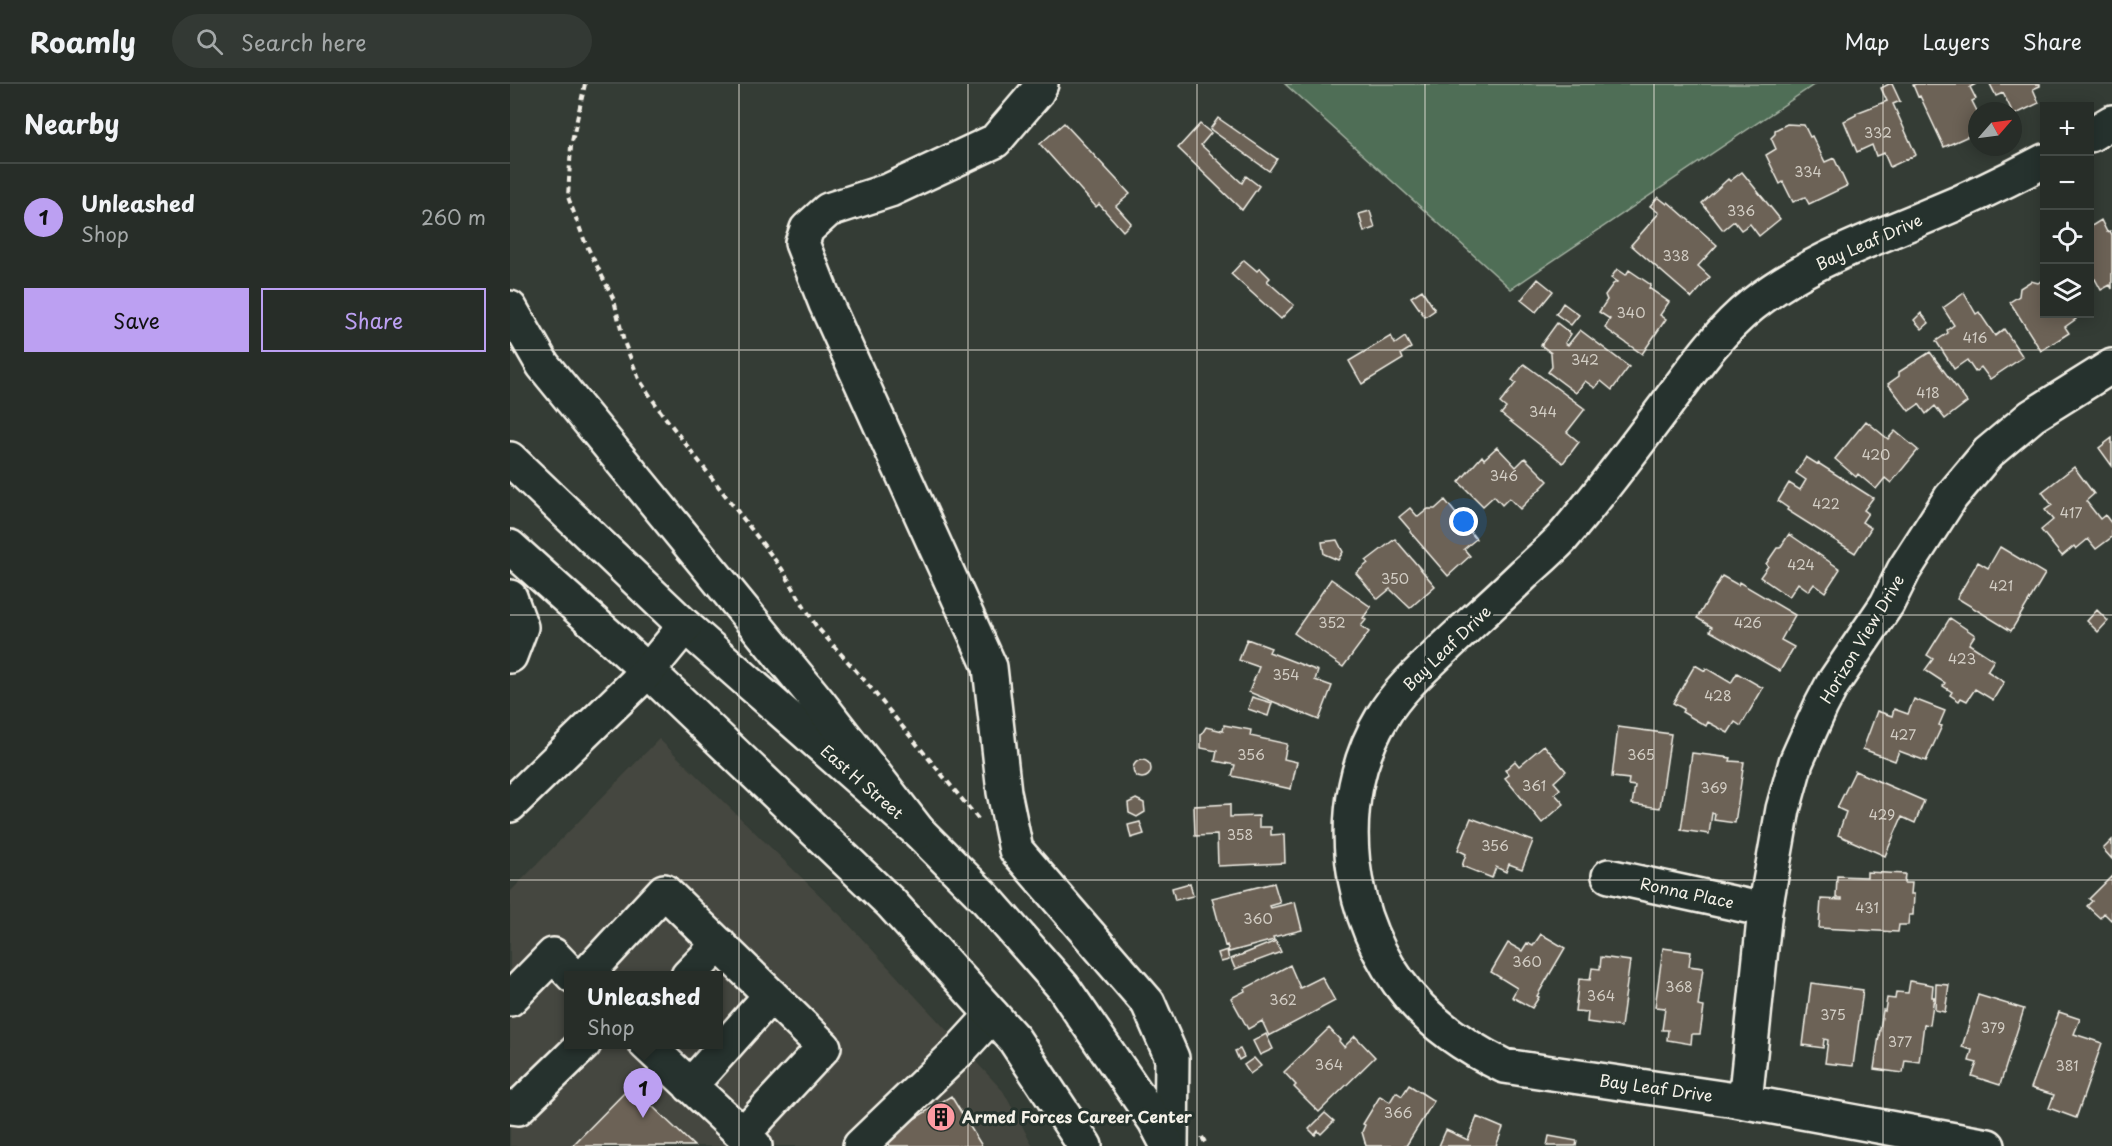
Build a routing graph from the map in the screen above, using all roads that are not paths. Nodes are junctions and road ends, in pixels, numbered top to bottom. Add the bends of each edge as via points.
1 (1041, 84) edge
2 (2112, 122) edge
3 (2094, 133) edge
4 (2040, 163) edge
5 (510, 308) edge
6 (2112, 366) edge
7 (510, 459) edge
8 (510, 547) edge
9 (510, 597) edge
10 (686, 626) junction
11 (510, 656) edge
12 (648, 671) junction
13 (510, 805) edge
14 (920, 832) junction
15 (1609, 876) dead end
16 (1765, 910) junction
17 (718, 944) junction
18 (569, 971) edge
19 (589, 971) edge
20 (692, 971) edge
21 (771, 995) junction
22 (510, 999) edge
23 (992, 1015) junction
24 (579, 1049) edge
25 (651, 1049) edge
26 (723, 1049) edge
27 (723, 1049) edge
28 (690, 1086) junction
29 (1745, 1102) junction
30 (510, 1107) edge
31 (749, 1140) edge
32 (1179, 1140) edge
33 (860, 1146) edge
34 (1085, 1146) edge
35 (1988, 1146) edge

1 - 32 main road via 995,141 890,190 828,210 807,229 802,243 990,667 1004,792 1016,850 1148,1003 1172,1058
2 - 3 main road
4 - 29 main road, Bay Leaf Drive via 1978,195 1854,245 1802,272 1752,305 1703,357 1560,541 1407,683 1382,717 1359,774 1351,834 1361,906 1393,975 1431,1019 1478,1053 1504,1066
5 - 14 main road via 543,365
6 - 16 main road, Horizon View Drive via 2032,416 1988,453 1952,497 1905,570 1887,604 1832,685 1796,762 1783,809
7 - 10 main road, East H Street
8 - 12 main road
9 - 11 main road via 521,627
10 - 12 main road
10 - 14 main road, East H Street
12 - 13 main road
12 - 23 main road via 891,903
14 - 32 main road, East H Street via 986,899 1063,987 1155,1121
15 - 16 main road, Ronna Place
16 - 29 main road, Horizon View Drive
17 - 19 main road via 664,891
17 - 20 main road
17 - 21 main road
18 - 22 main road via 554,955
21 - 27 main road
21 - 31 main road via 824,1047
23 - 33 main road
23 - 34 main road via 1014,1039
24 - 30 main road via 519,1108
25 - 28 main road
26 - 28 main road
28 - 31 main road
29 - 35 main road, Bay Leaf Drive

